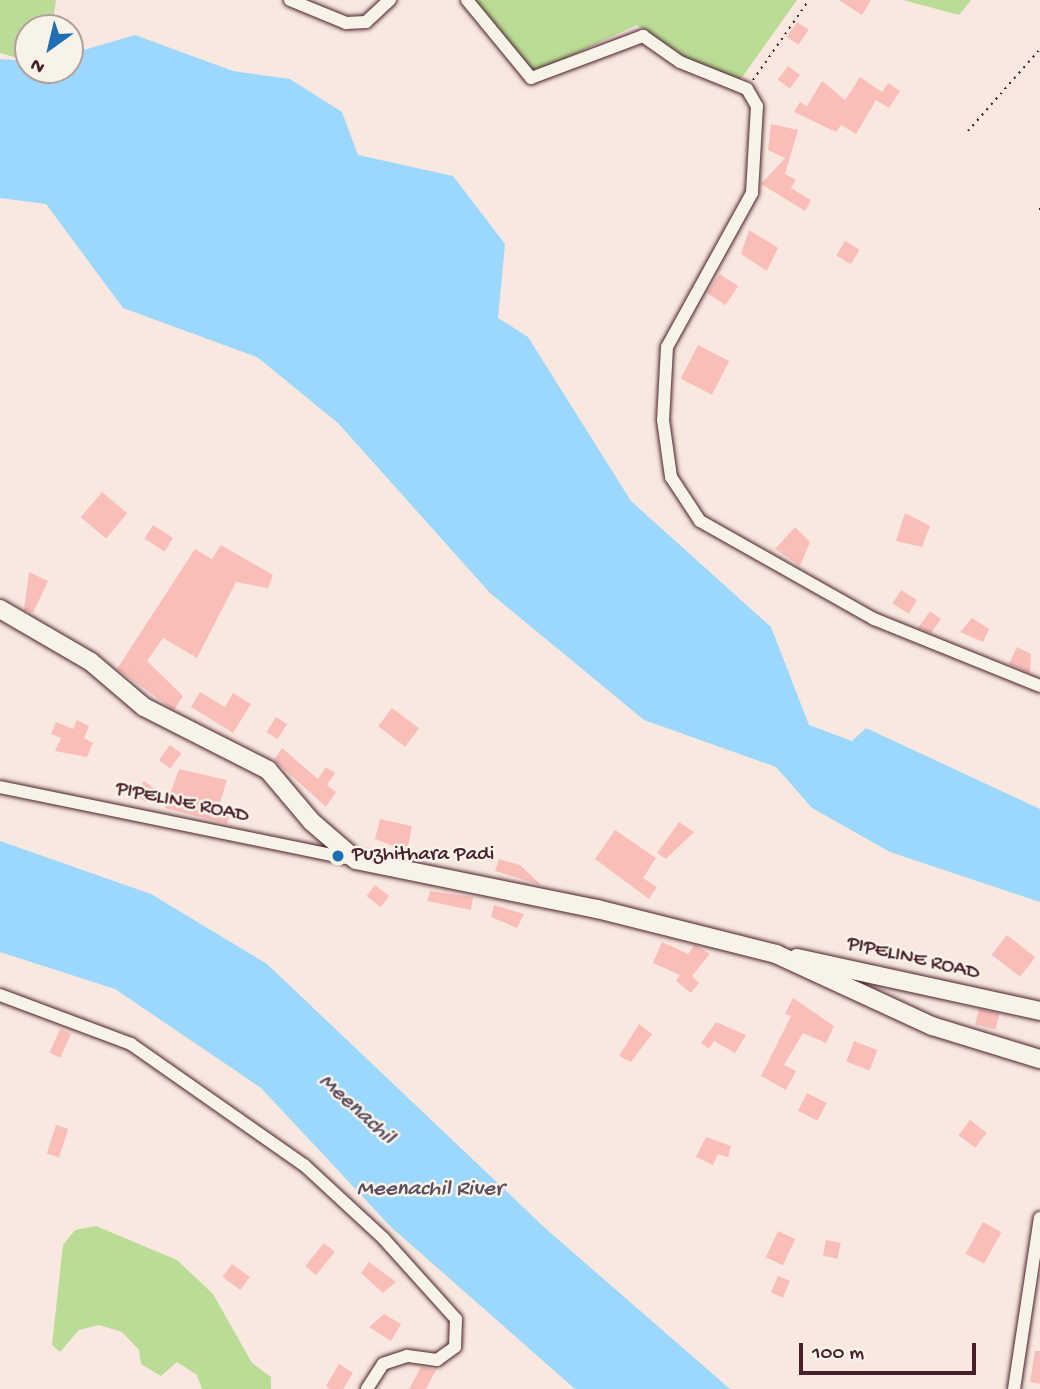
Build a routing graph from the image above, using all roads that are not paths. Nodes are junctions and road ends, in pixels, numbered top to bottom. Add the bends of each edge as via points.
1 (290, 0) edge
2 (390, 0) edge
3 (467, 0) edge
4 (0, 608) edge
5 (1040, 686) edge
6 (0, 787) edge
7 (356, 860) junction
8 (776, 954) junction
9 (0, 995) edge
10 (1040, 1011) edge
11 (1040, 1059) edge
12 (1040, 1217) edge
13 (367, 1389) edge
14 (1014, 1389) edge

1 - 2 street via 346,23 366,22
3 - 5 street via 531,78 643,36 680,62 747,89 757,106 752,193 667,347 663,420 671,477 700,521 874,619
4 - 7 main road via 91,662 144,707 268,769 312,822
6 - 7 street, PIPELINE ROAD
7 - 8 main road via 597,909
8 - 10 main road, PIPELINE ROAD
8 - 11 main road via 932,1026
9 - 13 street via 131,1044 304,1165 383,1238 456,1319 455,1347 437,1360 407,1356 383,1364
12 - 14 street

